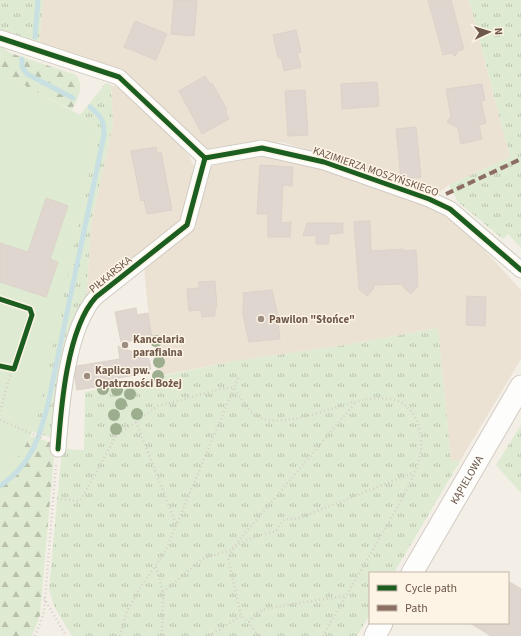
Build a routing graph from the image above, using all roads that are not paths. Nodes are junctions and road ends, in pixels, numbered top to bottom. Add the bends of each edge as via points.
1 (0, 38) edge
2 (205, 158) junction
3 (521, 270) edge
4 (521, 386) edge
5 (58, 449) road end
6 (413, 572) edge
7 (381, 624) edge
8 (375, 636) edge

1 - 2 street via 119,77
2 - 3 street, KAZIMIERZA MOSZYŃSKIEGO via 262,148 324,162 429,199 450,209
2 - 5 street, PIŁKARSKA via 187,225 96,297 80,321 63,396
4 - 6 street, KĄPIELOWA
7 - 8 street

